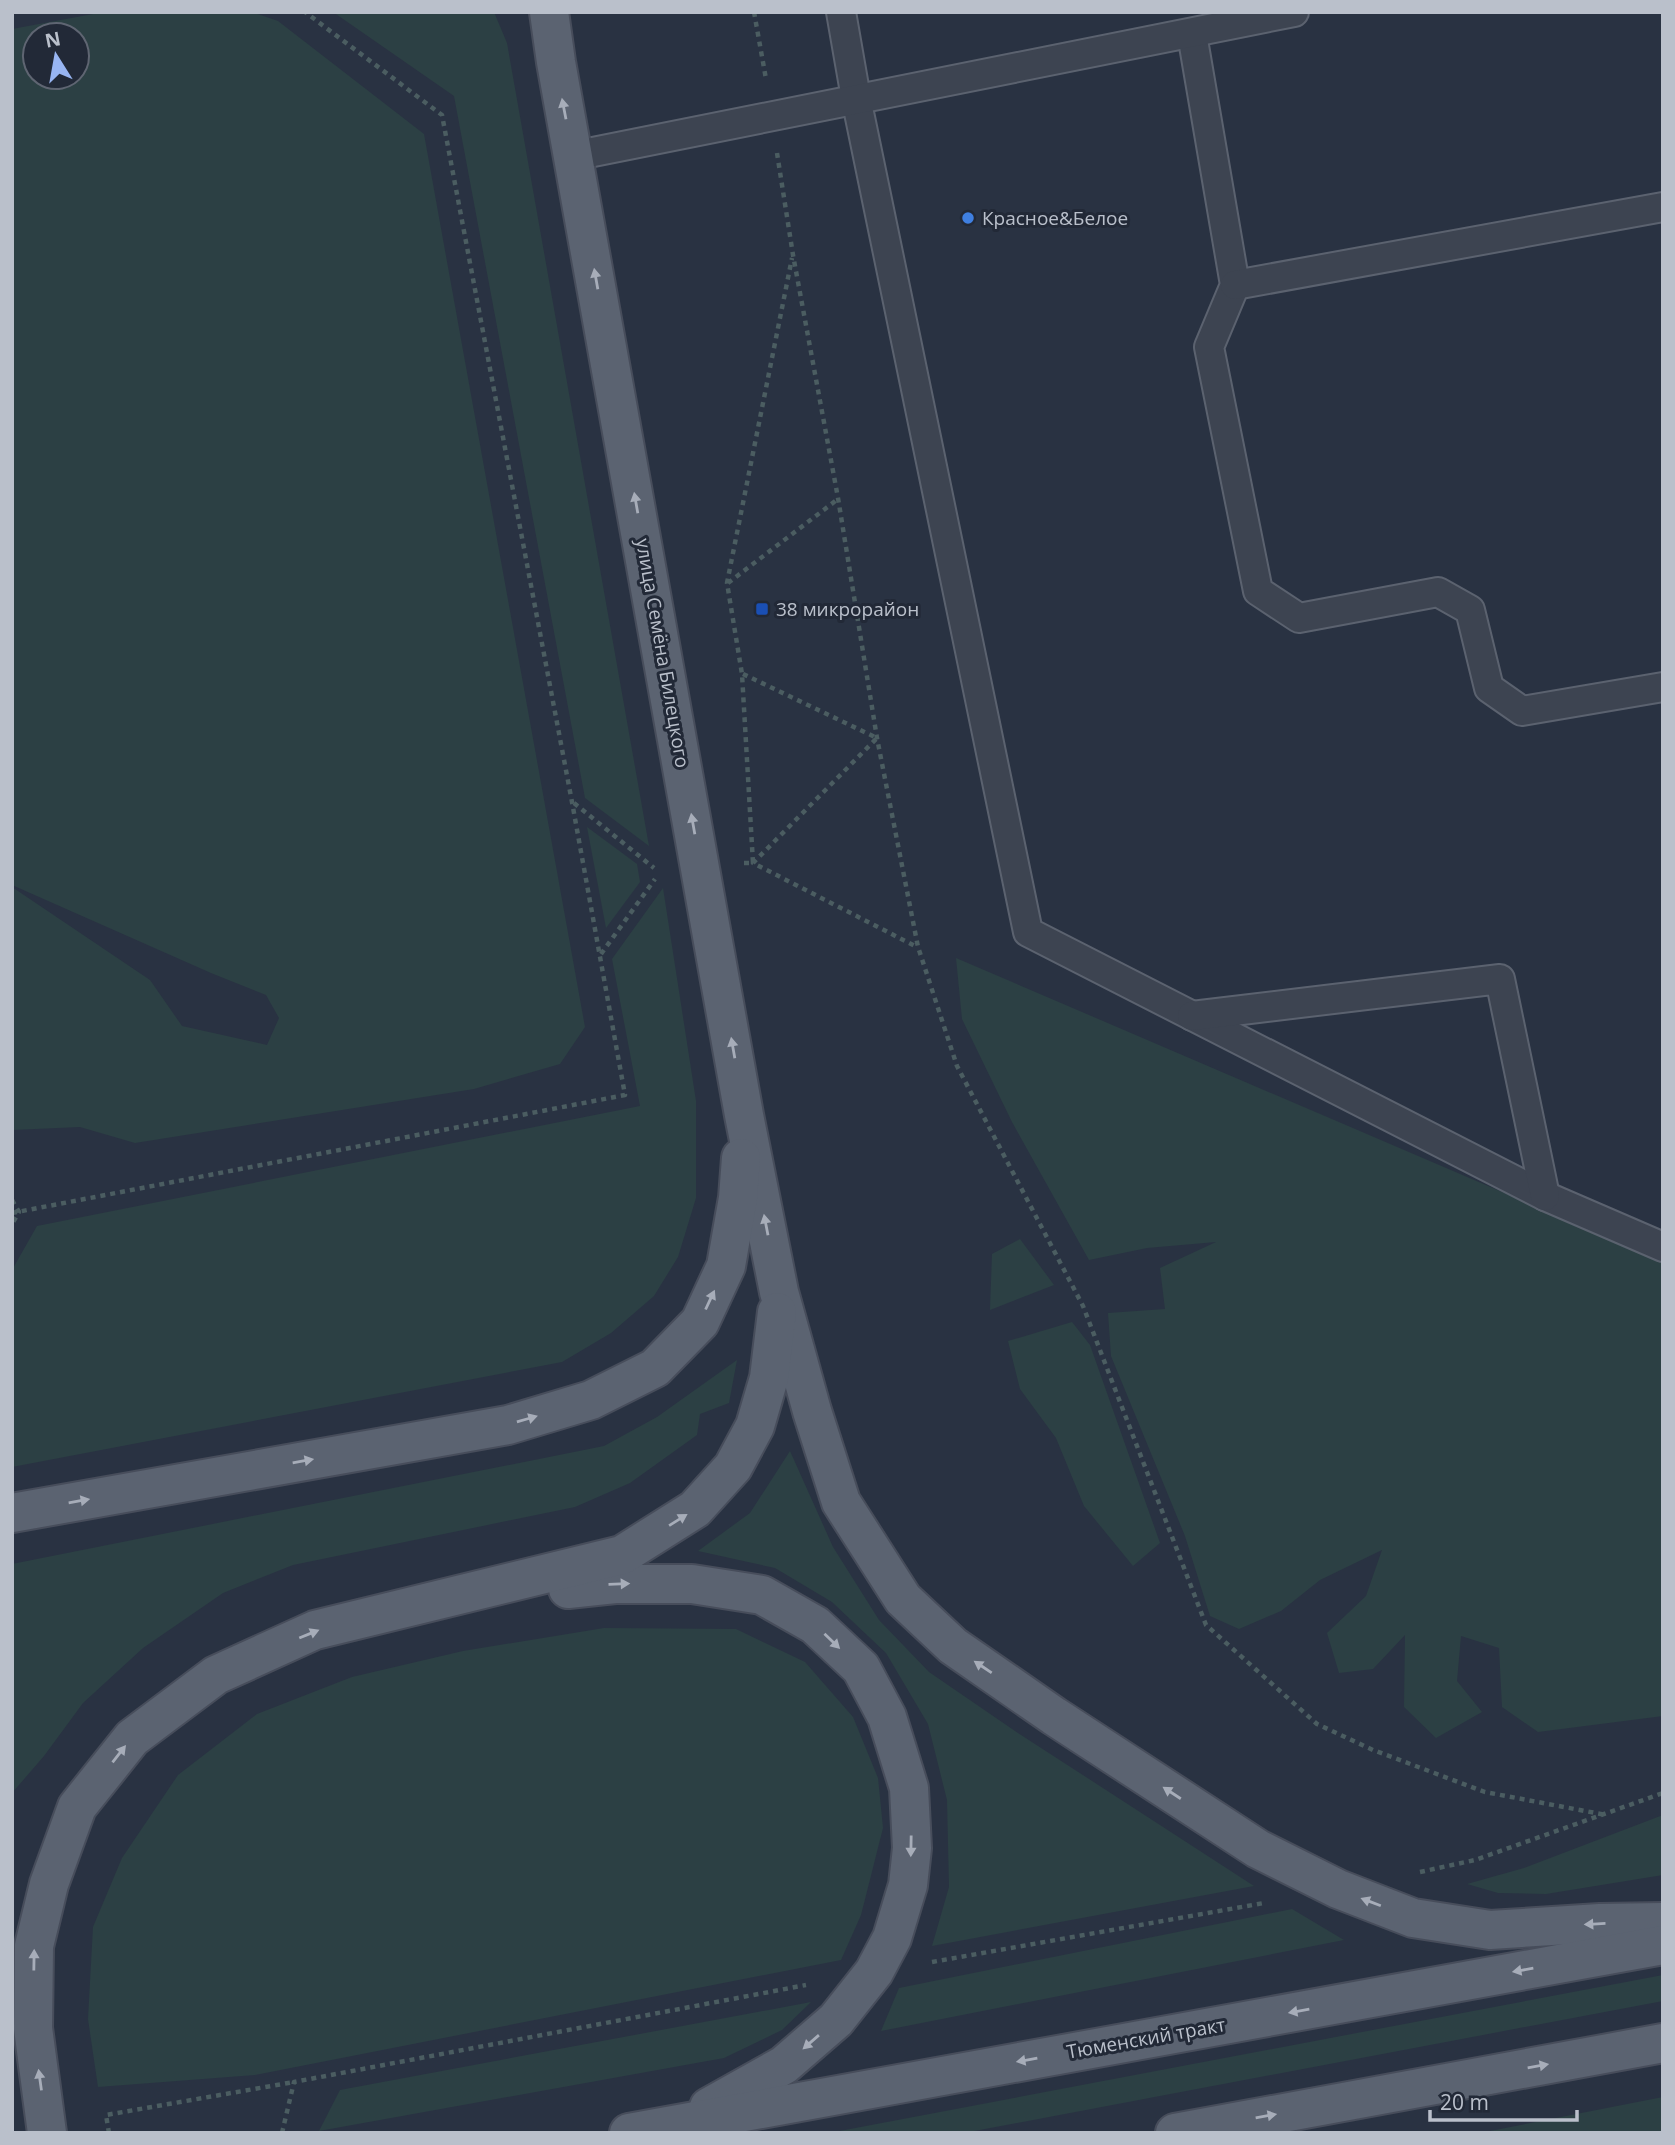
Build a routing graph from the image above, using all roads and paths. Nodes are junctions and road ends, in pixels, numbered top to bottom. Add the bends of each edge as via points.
1 (305, 12) edge
2 (538, 12) edge
3 (550, 12) edge
4 (754, 12) edge
5 (841, 12) edge
6 (1294, 12) edge
7 (1192, 34) junction
8 (556, 62) junction
9 (856, 98) junction
10 (772, 115) junction
11 (573, 156) junction
12 (1663, 207) edge
13 (793, 255) junction
14 (1235, 285) junction
15 (838, 498) junction
16 (727, 583) junction
17 (742, 674) junction
18 (1663, 687) edge
19 (877, 738) junction
20 (572, 802) junction
21 (752, 863) junction
22 (918, 947) junction
23 (600, 955) junction
24 (1192, 1016) junction
25 (744, 1115) junction
26 (1545, 1196) junction
27 (12, 1200) edge
28 (19, 1212) junction
29 (12, 1213) edge
30 (12, 1224) edge
31 (1663, 1247) edge
32 (779, 1292) junction
33 (12, 1513) edge
34 (430, 1603) junction
35 (1663, 1793) edge
36 (1606, 1815) junction
37 (1413, 1873) dead end
38 (1272, 1902) dead end
39 (1663, 1922) edge
40 (1663, 1945) edge
41 (874, 1972) junction
42 (806, 1985) dead end
43 (1663, 2043) edge
44 (294, 2082) junction
45 (679, 2123) junction
46 (47, 2133) edge
47 (109, 2133) edge
48 (282, 2133) edge
49 (629, 2133) edge
50 (1174, 2133) edge

1 - 20 path via 442,115
2 - 8 main road
3 - 8 main road, улица Семёна Билецкого
4 - 10 path
5 - 9 lane
6 - 7 lane
7 - 9 lane
7 - 14 lane
11 -> 8 main road, улица Семёна Билецкого
9 - 10 lane
9 - 24 lane via 1028,932
10 - 11 lane
10 - 13 path
25 -> 11 main road, улица Семёна Билецкого
12 - 14 lane
13 - 15 path
13 - 16 path
14 - 18 lane via 1209,347 1258,591 1299,618 1438,592 1470,610 1489,688 1522,711
15 - 16 path
15 - 19 path
16 - 17 path
17 - 19 path
17 - 21 path
19 - 21 path
19 - 22 path
20 - 23 path
20 - 23 path via 660,873
21 - 22 path
22 - 36 path via 957,1066 1083,1307 1206,1625 1317,1724 1350,1740 1485,1793
23 - 28 path via 625,1095
24 - 26 lane
24 - 26 lane via 1500,979
32 -> 25 main road, улица Семёна Билецкого
33 -> 25 main road via 508,1425 591,1401 655,1368 700,1322 726,1266
26 - 31 lane
27 - 28 path
28 - 29 path
28 - 30 path
34 -> 32 main road via 622,1555 695,1509 733,1467 755,1426 769,1378
39 -> 32 main road via 1490,1930 1413,1918 1338,1889 1258,1849 953,1646 903,1599 841,1502
34 -> 41 main road via 615,1584 692,1584 762,1595 815,1625 861,1668 887,1717 909,1788 912,1848 908,1885 892,1938
46 -> 34 main road via 33,2028 34,1946 49,1884 77,1807 132,1738 216,1675 315,1630
35 - 36 path
36 - 37 path via 1475,1860
38 - 41 path
40 -> 45 main road, Тюменский тракт
41 -> 45 main road via 836,2020 784,2065
42 - 44 path
50 -> 43 main road
44 - 47 path via 106,2115
44 - 48 path
45 - 49 main road, Тюменский тракт

